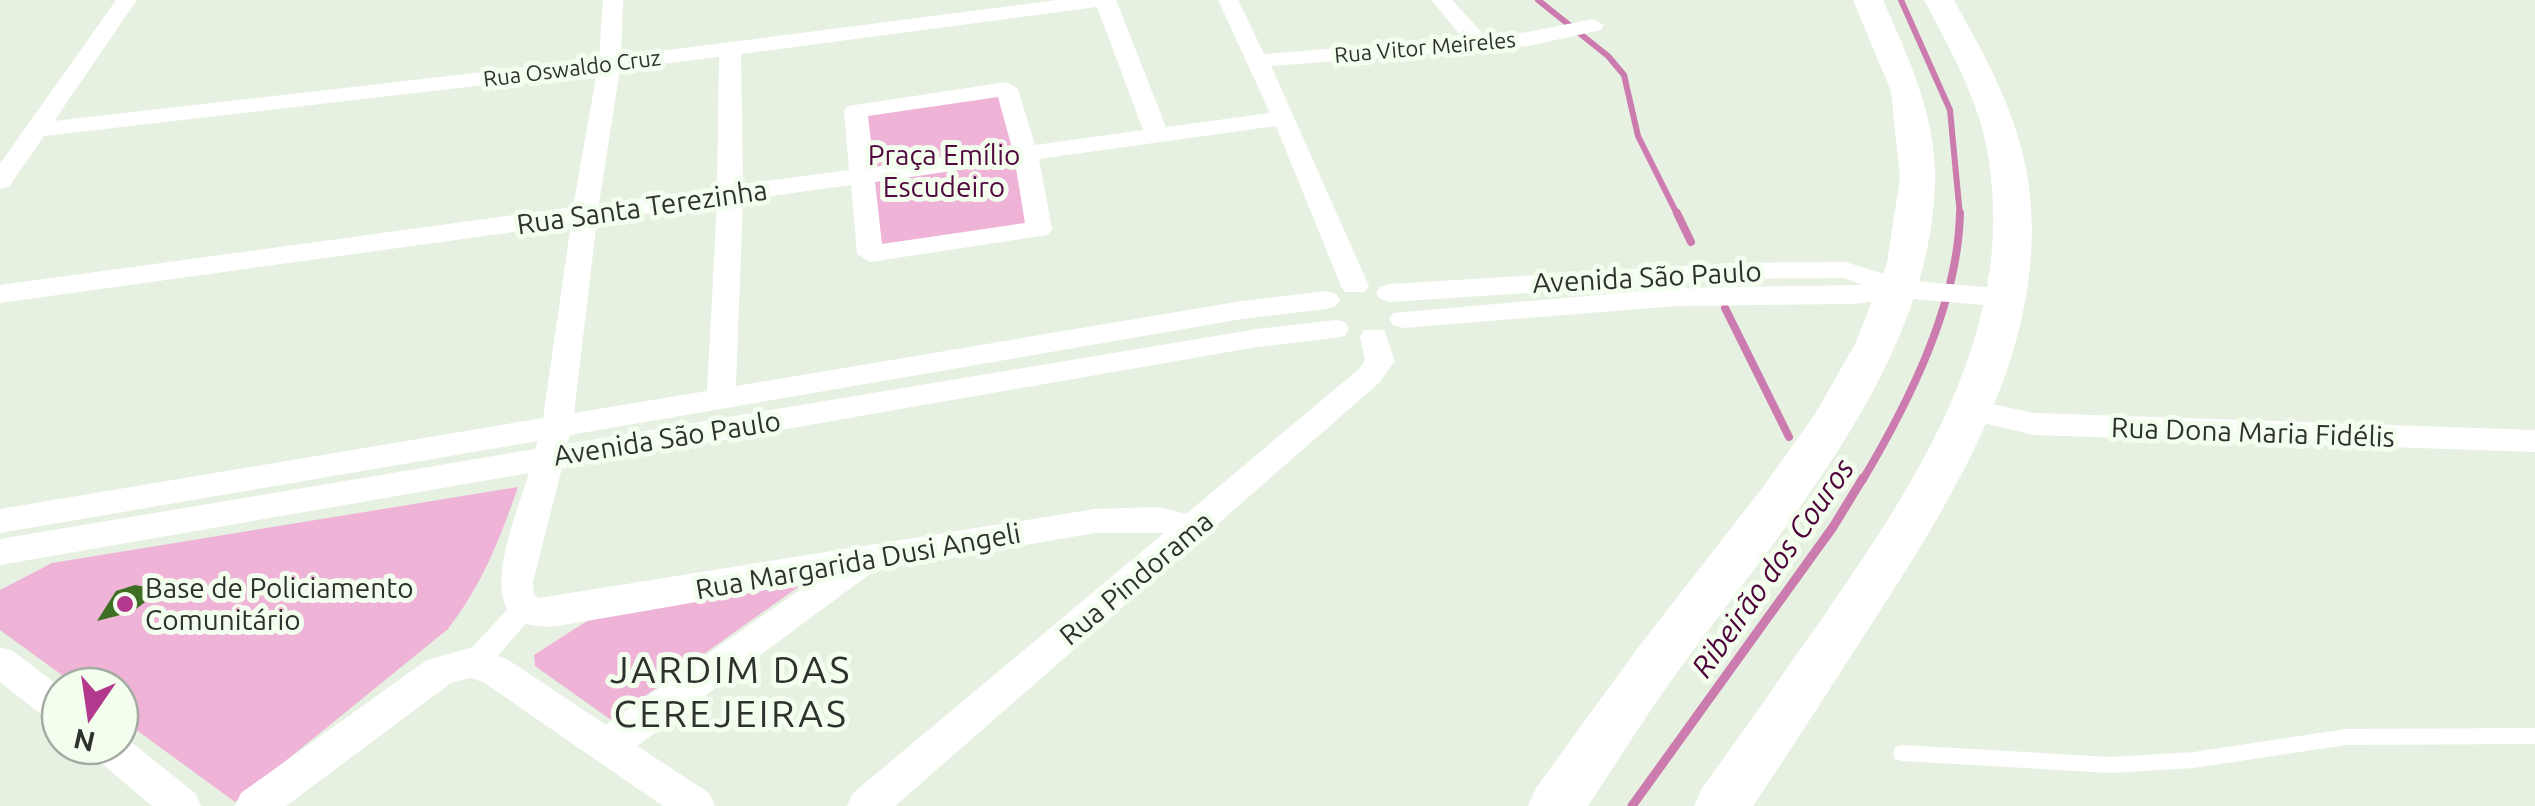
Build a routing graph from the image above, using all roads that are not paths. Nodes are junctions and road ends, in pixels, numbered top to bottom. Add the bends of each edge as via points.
1 (127, 0) edge
2 (612, 0) edge
3 (1106, 0) edge
4 (1228, 0) edge
5 (1441, 0) edge
6 (1868, 0) edge
7 (1939, 0) edge
8 (1580, 29) dead end
9 (1479, 43) junction
10 (730, 48) junction
11 (1256, 61) junction
12 (610, 64) junction
13 (1284, 118) junction
14 (1157, 135) junction
15 (31, 139) junction
16 (1026, 154) junction
17 (0, 162) edge
18 (862, 176) junction
19 (0, 182) edge
20 (730, 196) junction
21 (586, 215) junction
22 (1354, 286) junction
23 (1911, 290) junction
24 (1390, 293) junction
25 (0, 294) edge
26 (1989, 296) junction
27 (1330, 314) junction
28 (1388, 328) junction
29 (964, 374) junction
30 (721, 399) junction
31 (1973, 411) junction
32 (557, 426) junction
33 (2535, 442) edge
34 (550, 457) junction
35 (334, 479) junction
36 (1193, 528) junction
37 (4, 547) edge
38 (868, 560) junction
39 (817, 569) junction
40 (802, 606) junction
41 (524, 608) junction
42 (0, 662) edge
43 (474, 663) junction
44 (40, 693) edge
45 (2535, 736) edge
46 (607, 746) junction
47 (1902, 753) dead end
48 (132, 766) edge
49 (181, 806) edge
50 (255, 806) edge
51 (695, 806) edge
52 (866, 806) edge
53 (1556, 806) edge
54 (1722, 806) edge

1 - 15 street
2 - 12 street
3 - 10 street, Rua Oswaldo Cruz
3 - 14 street
4 - 11 street
5 - 9 street
6 - 23 main road via 1896,59 1914,136
7 - 26 main road via 1983,82 2001,145 2012,231
8 - 9 street, Rua Vitor Meireles
9 - 11 street, Rua Vitor Meireles
10 - 12 street, Rua Oswaldo Cruz
10 - 20 street
11 - 13 street
12 - 15 street, Rua Oswaldo Cruz
12 - 21 street
13 - 14 street, Rua Santa Terezinha
13 - 22 street
14 - 16 street, Rua Santa Terezinha
15 - 17 street
15 - 19 street
16 - 18 street, Rua Santa Terezinha
16 - 18 street via 1007,89 860,108
16 - 18 street via 1039,229 876,255 870,254
18 - 20 street, Rua Santa Terezinha
20 - 21 street, Rua Santa Terezinha
20 - 30 street
21 - 25 street, Rua Santa Terezinha
21 - 32 street
22 - 24 street
22 - 27 street via 1338,291
23 - 24 street, Avenida São Paulo via 1828,270 1637,275
23 - 26 street, Avenida São Paulo
23 - 28 street, Avenida São Paulo via 1677,297
23 - 53 main road via 1811,460 1668,645
24 - 28 street via 1404,310
26 - 31 main road via 1989,368
27 - 28 street via 1360,337
27 - 29 street, Avenida São Paulo
28 - 36 street, Rua Pindorama via 1377,368
29 - 30 street, Avenida São Paulo
29 - 34 street, Avenida São Paulo
30 - 32 street, Avenida São Paulo
31 - 33 street, Rua Dona Maria Fidélis via 2034,424
31 - 54 main road via 1902,538
32 - 34 street
32 - 35 street, Avenida São Paulo
34 - 35 street, Avenida São Paulo
34 - 41 street via 516,582
35 - 37 street, Avenida São Paulo
36 - 38 street, Rua Margarida Dusi Angeli via 1158,519 1095,521
36 - 52 street, Rua Pindorama
38 - 39 street, Rua Margarida Dusi Angeli
38 - 40 street
39 - 40 street
39 - 41 street, Rua Margarida Dusi Angeli via 549,614
40 - 46 street
41 - 43 street
42 - 44 street
43 - 46 street
43 - 50 street via 440,671
45 - 47 lane via 2346,736 2194,760 2111,764
46 - 51 street
48 - 49 street

